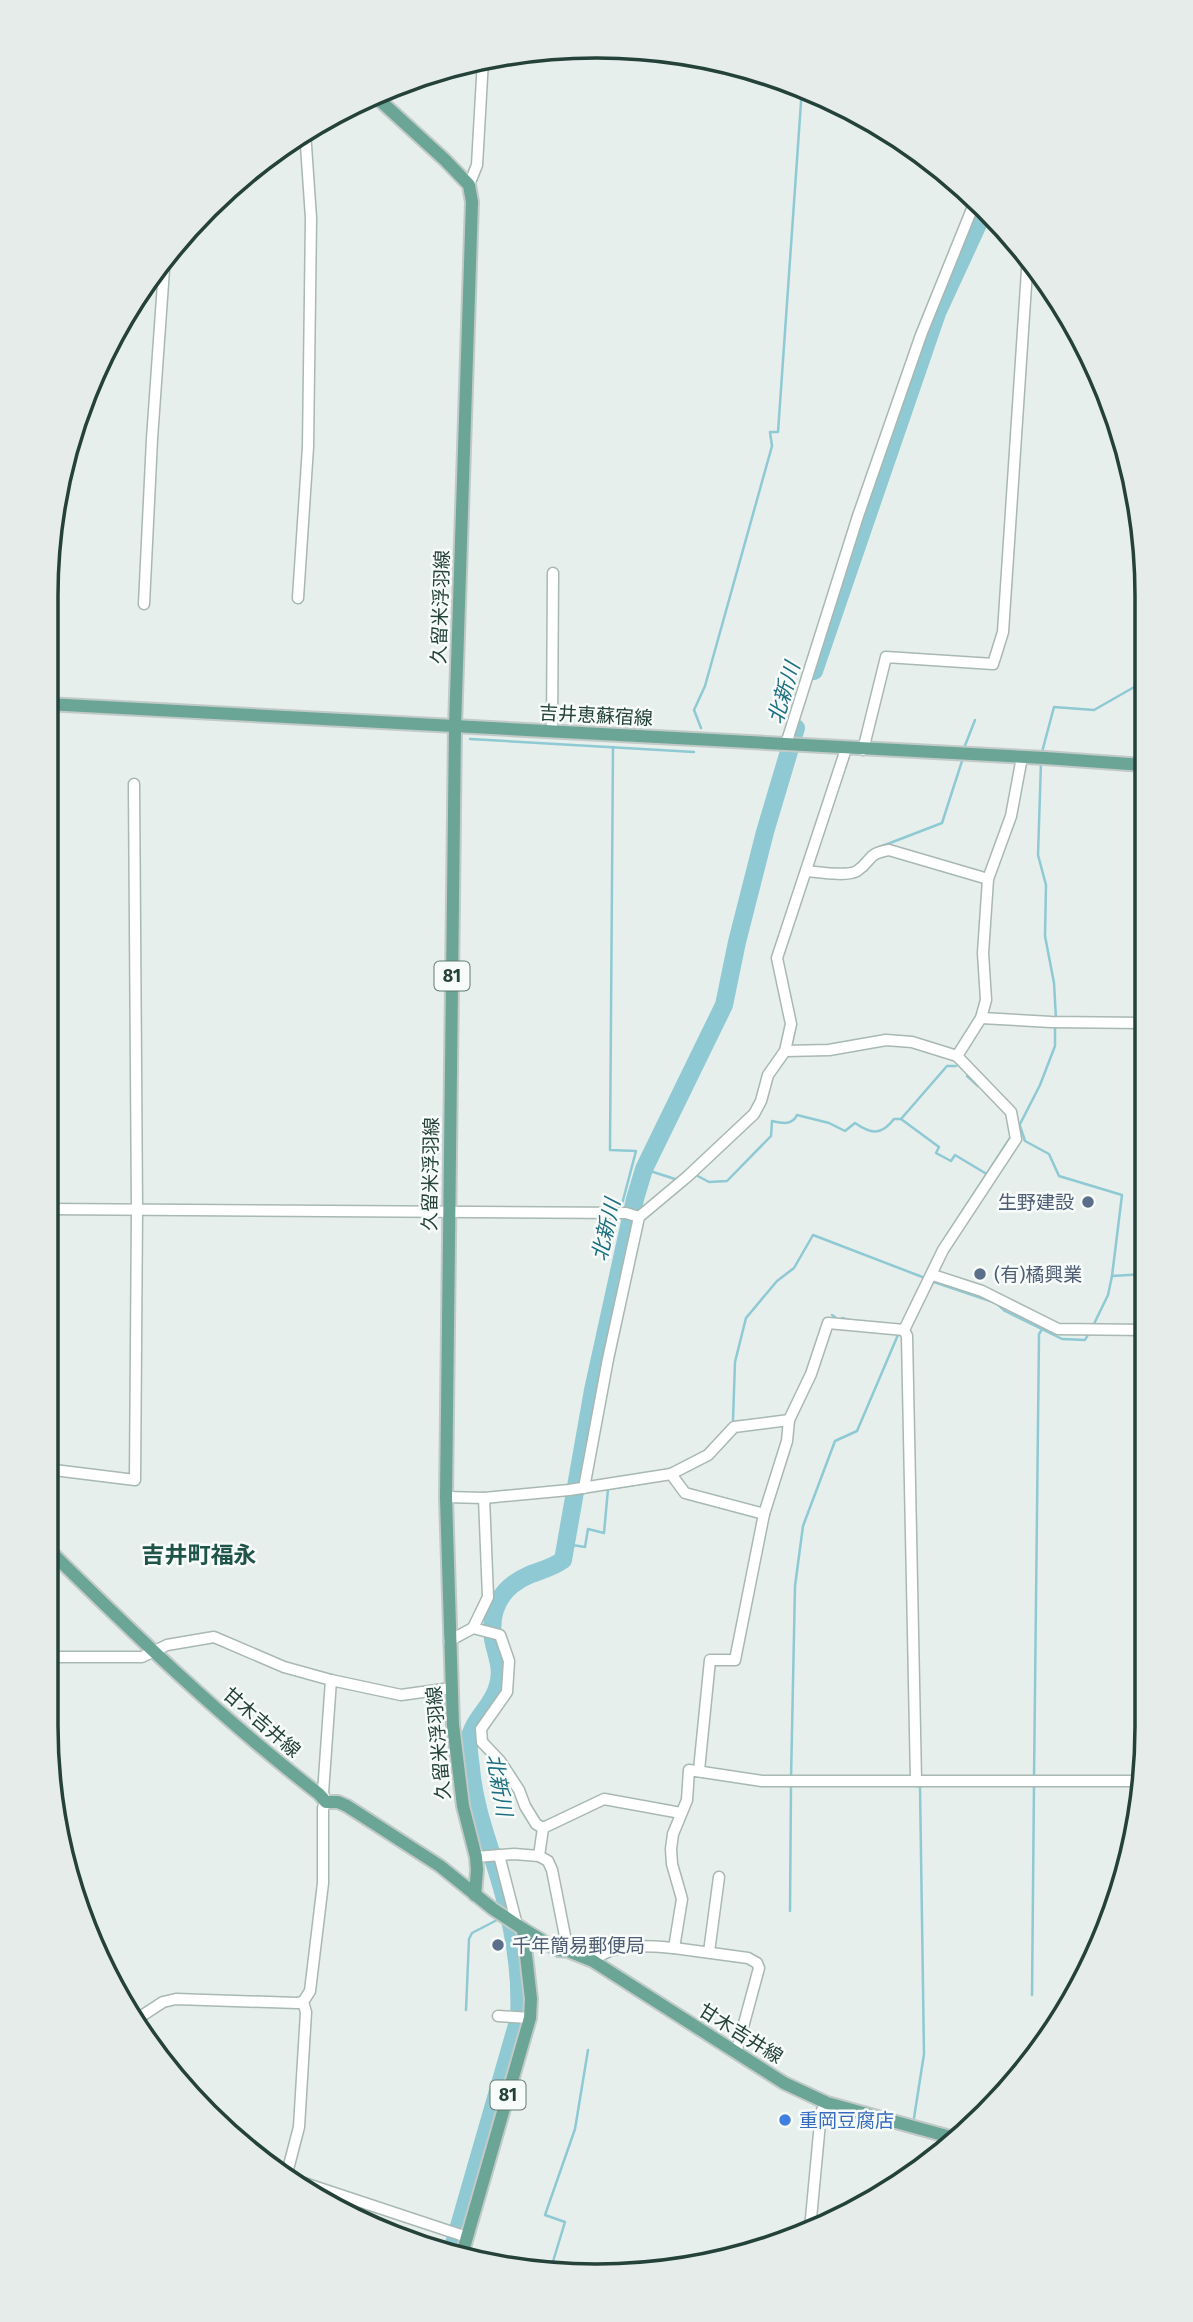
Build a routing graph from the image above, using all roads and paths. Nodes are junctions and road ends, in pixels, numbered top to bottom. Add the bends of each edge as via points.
1 (482, 70) edge
2 (382, 102) edge
3 (306, 143) edge
4 (468, 185) junction
5 (971, 210) edge
6 (1027, 273) edge
7 (163, 277) edge
8 (553, 573) dead end
9 (298, 598) dead end
10 (144, 604) dead end
11 (58, 705) edge
12 (455, 727) junction
13 (552, 732) junction
14 (792, 745) junction
15 (846, 748) junction
16 (863, 750) junction
17 (1022, 757) junction
18 (1135, 764) edge
19 (134, 784) dead end
20 (806, 871) junction
21 (988, 879) junction
22 (981, 1018) junction
23 (1135, 1023) edge
24 (785, 1051) junction
25 (957, 1055) junction
26 (58, 1209) edge
27 (136, 1210) junction
28 (449, 1212) junction
29 (639, 1217) junction
30 (931, 1279) junction
31 (900, 1330) junction
32 (1135, 1330) edge
33 (789, 1420) junction
34 (58, 1470) edge
35 (672, 1477) junction
36 (577, 1489) junction
37 (446, 1497) junction
38 (484, 1498) junction
39 (764, 1514) junction
40 (58, 1559) edge
41 (473, 1628) junction
42 (449, 1641) junction
43 (154, 1652) junction
44 (58, 1657) edge
45 (331, 1680) junction
46 (451, 1688) junction
47 (699, 1770) junction
48 (916, 1781) junction
49 (1132, 1781) edge
50 (326, 1802) junction
51 (681, 1813) junction
52 (543, 1828) junction
53 (499, 1855) junction
54 (479, 1856) junction
55 (539, 1856) junction
56 (719, 1877) dead end
57 (475, 1895) junction
58 (520, 1927) junction
59 (674, 1948) junction
60 (568, 1951) junction
61 (709, 1952) junction
62 (593, 1961) junction
63 (303, 2002) junction
64 (143, 2015) edge
65 (498, 2016) dead end
66 (528, 2018) junction
67 (736, 2053) junction
68 (827, 2103) junction
69 (946, 2136) edge
70 (287, 2166) edge
71 (321, 2188) edge
72 (811, 2220) edge
73 (465, 2236) junction
74 (463, 2247) edge

1 - 4 street via 477,165
2 - 4 main road
3 - 9 street via 311,218 308,447
4 - 12 main road, 久留米浮羽線 / 81 via 472,202
5 - 14 street via 916,348 858,516
6 - 16 street via 1003,632 993,664 886,657
7 - 10 street
8 - 13 street
11 - 12 main road, 吉井恵蘇宿線
12 - 13 main road, 吉井恵蘇宿線
12 - 28 main road, 久留米浮羽線 / 81
13 - 14 main road, 吉井恵蘇宿線
14 - 15 main road, 吉井恵蘇宿線
15 - 16 main road, 吉井恵蘇宿線
15 - 20 street
16 - 17 main road, 吉井恵蘇宿線
17 - 18 main road, 吉井恵蘇宿線
17 - 21 street via 1012,816
19 - 27 street
20 - 21 street via 856,872 874,853 889,850
20 - 24 street via 777,958 791,1024
21 - 22 street via 983,953 986,1000
22 - 23 street
22 - 25 street
24 - 25 street via 829,1050 886,1040
24 - 29 street via 768,1075 754,1114
25 - 30 street via 1011,1112 1016,1139 943,1250
26 - 27 street
27 - 28 street
27 - 34 street via 135,1480
28 - 29 street via 628,1213
28 - 37 main road, 久留米浮羽線 / 81
29 - 36 street
30 - 31 street
30 - 32 street via 982,1291 1058,1329
31 - 33 street via 828,1322
31 - 48 street via 907,1336
33 - 35 street via 734,1427 708,1455
33 - 39 street
35 - 36 street
35 - 39 street via 685,1493
36 - 38 street
37 - 38 street
37 - 42 main road, 久留米浮羽線 / 81
38 - 41 street via 488,1597
39 - 47 street via 735,1660 710,1660
40 - 43 main road, 甘木吉井線
41 - 42 street
41 - 52 street via 500,1635 509,1661 507,1692 481,1730 482,1742 500,1761 536,1824
42 - 46 main road, 久留米浮羽線 / 81
43 - 44 street via 142,1657
43 - 45 street via 214,1637 284,1667
43 - 50 main road, 甘木吉井線
45 - 46 street via 401,1696
45 - 50 street
46 - 54 main road, 久留米浮羽線 / 81 via 463,1806
47 - 48 street via 762,1781
47 - 51 street via 689,1770 687,1800
48 - 49 street
50 - 57 main road, 甘木吉井線 via 347,1806 440,1866
50 - 63 street via 323,1883 310,1991
51 - 52 street via 604,1800
51 - 59 street via 671,1849 682,1899
52 - 55 street
53 - 54 street
53 - 55 street
53 - 58 street
54 - 57 main road, 久留米浮羽線 / 81
55 - 60 street via 552,1870
56 - 61 street
57 - 58 main road
58 - 60 main road, 甘木吉井線 via 558,1950
58 - 66 main road, 81 via 531,1999
59 - 61 street
59 - 62 street via 630,1947 604,1953
60 - 62 main road, 甘木吉井線
61 - 67 street via 748,1958 759,1968
62 - 67 main road, 甘木吉井線
63 - 64 street via 176,1999
63 - 70 street via 299,2127
65 - 66 street
66 - 73 main road, 81
67 - 68 main road, 甘木吉井線
68 - 69 main road, 甘木吉井線
68 - 72 street via 821,2112
71 - 73 street
73 - 74 main road, 81

